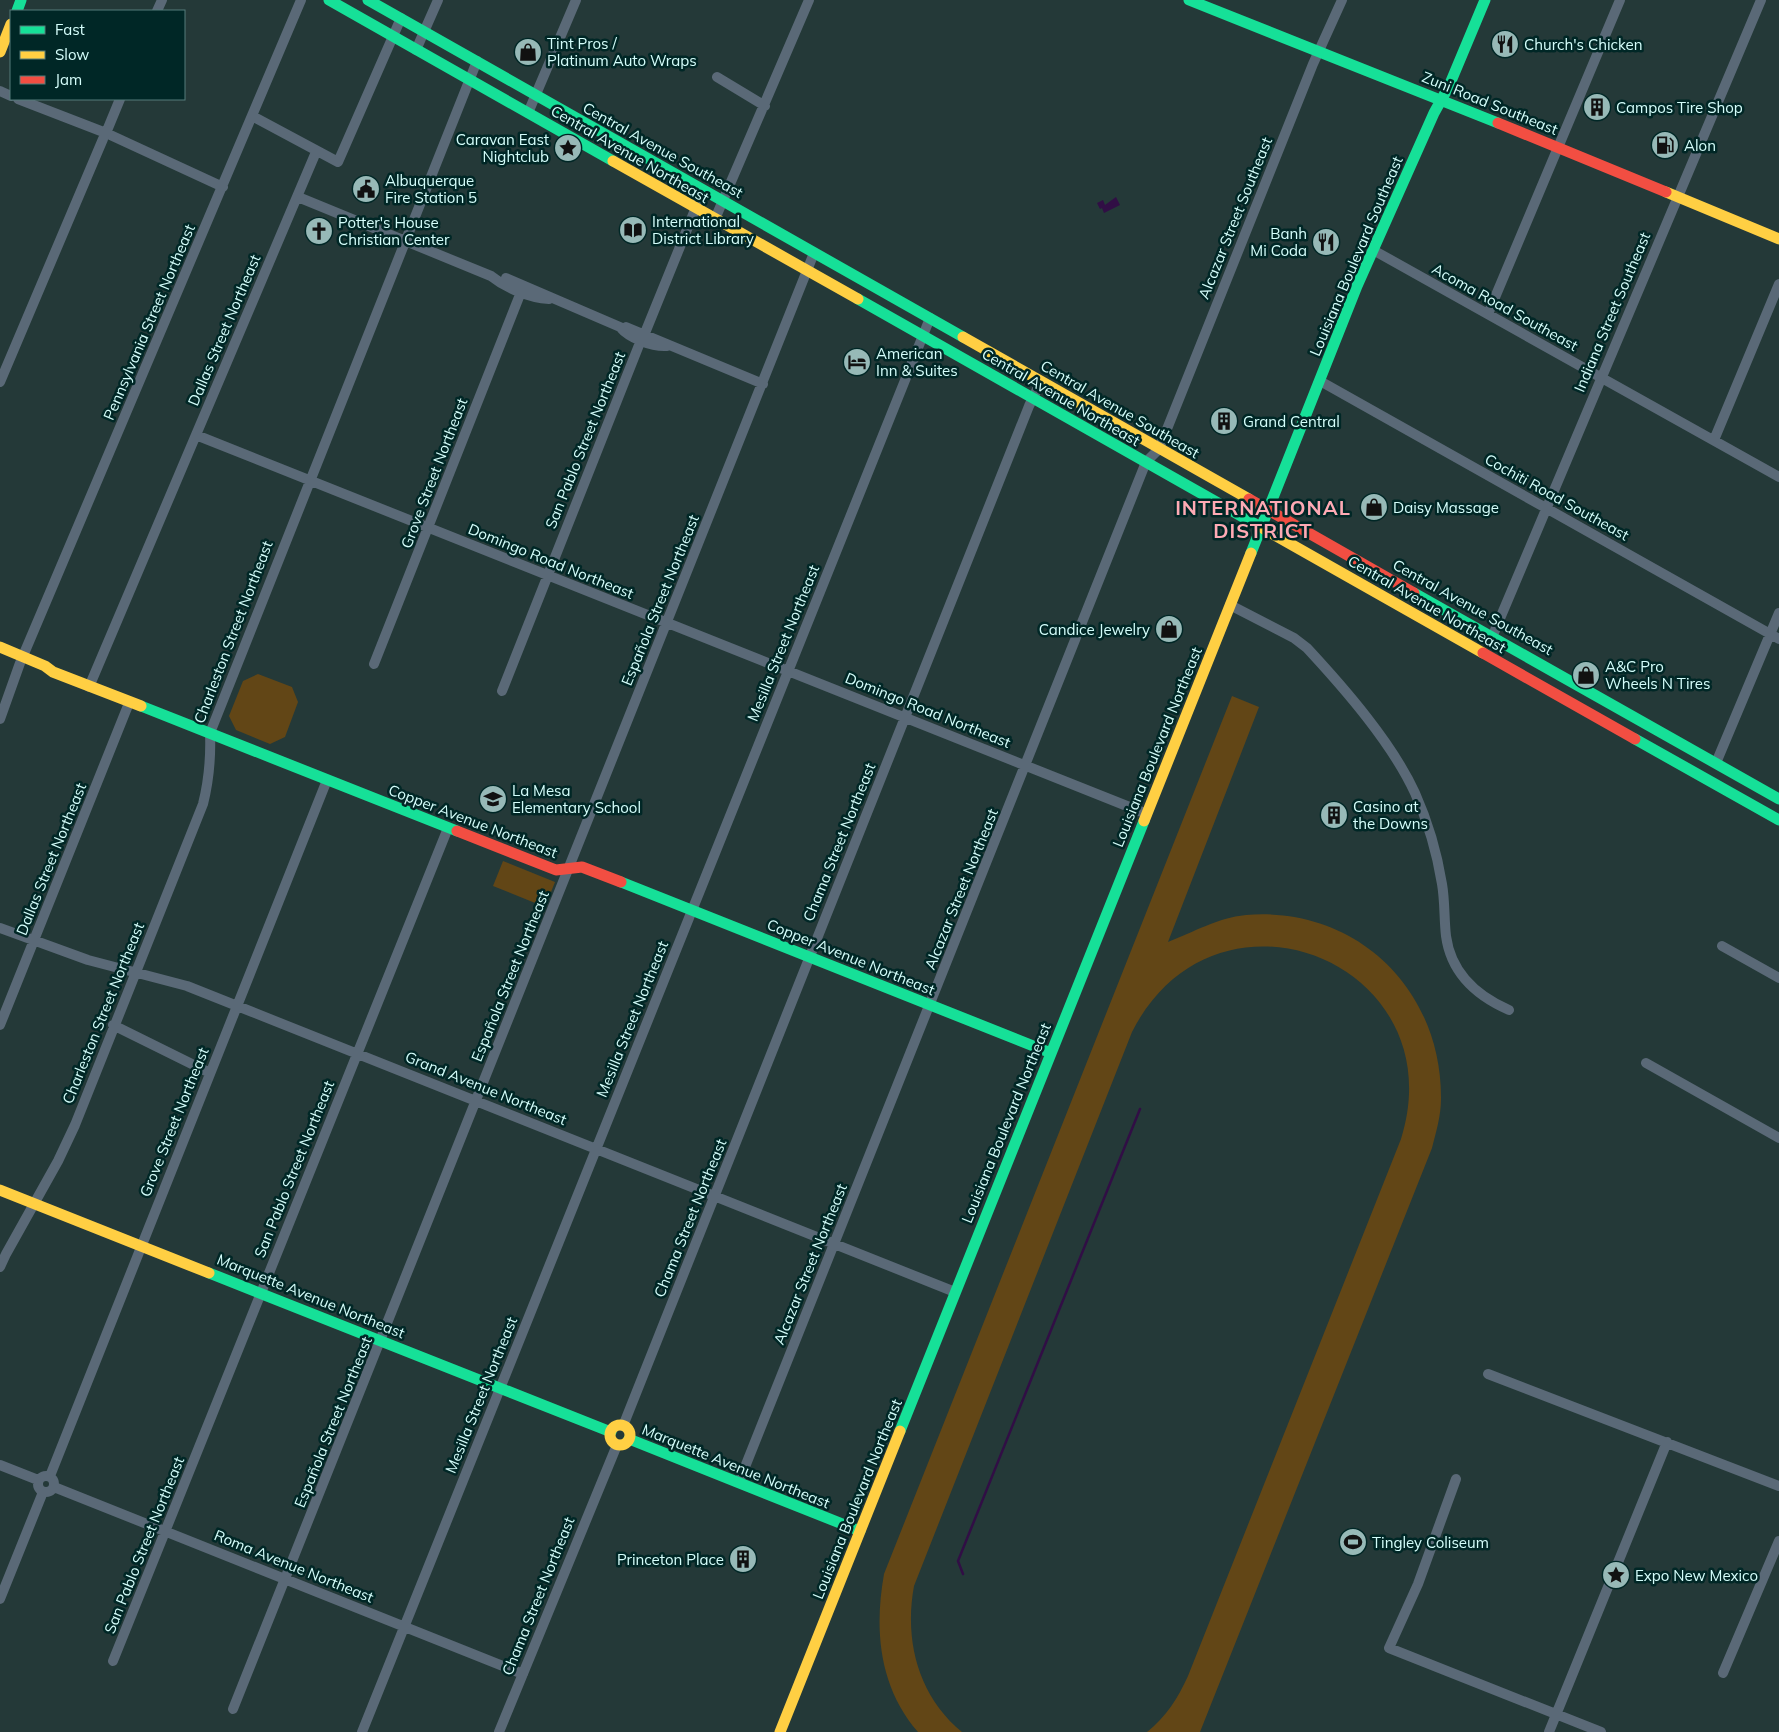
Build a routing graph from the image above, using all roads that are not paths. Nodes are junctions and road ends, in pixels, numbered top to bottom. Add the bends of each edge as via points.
1 (301, 0) edge
2 (329, 0) edge
3 (368, 0) edge
4 (438, 0) edge
5 (576, 0) edge
6 (809, 0) edge
7 (1189, 0) edge
8 (1214, 0) edge
9 (1342, 0) edge
10 (1485, 0) edge
11 (1620, 0) edge
12 (1761, 0) edge
13 (1218, 11) junction
14 (401, 18) junction
15 (10, 27) edge
16 (425, 31) junction
17 (392, 36) junction
18 (416, 50) junction
19 (1319, 51) junction
20 (0, 52) edge
21 (478, 61) junction
22 (717, 77) dead end
23 (470, 80) junction
24 (536, 95) junction
25 (20, 100) edge
26 (120, 100) edge
27 (1440, 100) junction
28 (765, 106) junction
29 (528, 113) junction
30 (254, 116) junction
31 (104, 136) junction
32 (1559, 147) junction
33 (316, 152) junction
34 (223, 187) junction
35 (703, 190) junction
36 (298, 197) junction
37 (1677, 197) junction
38 (722, 200) junction
39 (695, 208) junction
40 (715, 219) junction
41 (1779, 239) edge
42 (404, 241) junction
43 (1373, 250) junction
44 (814, 253) junction
45 (807, 271) junction
46 (491, 276) junction
47 (1779, 284) edge
48 (521, 292) junction
49 (549, 298) junction
50 (1488, 314) junction
51 (930, 318) junction
52 (923, 335) junction
53 (643, 337) junction
54 (1600, 378) junction
55 (1041, 381) junction
56 (1320, 381) junction
57 (0, 382) edge
58 (763, 384) junction
59 (1032, 398) junction
60 (196, 435) junction
61 (1714, 440) junction
62 (1159, 449) junction
63 (1146, 462) junction
64 (1779, 477) edge
65 (309, 480) junction
66 (1545, 507) junction
67 (1269, 510) junction
68 (1262, 526) junction
69 (429, 529) junction
70 (548, 576) junction
71 (1230, 605) junction
72 (1779, 613) edge
73 (667, 623) junction
74 (1493, 635) junction
75 (1775, 637) edge
76 (0, 647) edge
77 (0, 654) edge
78 (22, 660) junction
79 (374, 664) dead end
80 (788, 671) junction
81 (89, 687) junction
82 (502, 691) dead end
83 (129, 704) junction
84 (905, 717) junction
85 (0, 719) edge
86 (210, 733) junction
87 (1716, 763) junction
88 (1026, 766) junction
89 (327, 780) junction
90 (1779, 799) edge
91 (1147, 814) junction
92 (1779, 820) edge
93 (448, 828) junction
94 (568, 870) junction
95 (692, 909) junction
96 (0, 928) edge
97 (34, 940) junction
98 (1722, 946) dead end
99 (809, 957) junction
100 (135, 972) junction
101 (1779, 978) edge
102 (238, 1005) junction
103 (931, 1005) junction
104 (1509, 1010) dead end
105 (0, 1025) edge
106 (113, 1025) junction
107 (357, 1053) junction
108 (1051, 1053) junction
109 (1646, 1063) dead end
110 (210, 1073) junction
111 (477, 1101) junction
112 (1779, 1138) edge
113 (596, 1148) junction
114 (0, 1190) edge
115 (716, 1196) junction
116 (35, 1202) junction
117 (142, 1244) junction
118 (835, 1244) junction
119 (0, 1268) edge
120 (261, 1292) junction
121 (955, 1292) junction
122 (381, 1341) junction
123 (1488, 1374) dead end
124 (500, 1388) junction
125 (623, 1426) junction
126 (611, 1432) junction
127 (629, 1439) junction
128 (1667, 1442) junction
129 (617, 1444) junction
130 (0, 1464) edge
131 (50, 1476) junction
132 (1456, 1479) dead end
133 (38, 1480) junction
134 (739, 1482) junction
135 (1779, 1486) edge
136 (54, 1487) junction
137 (43, 1492) junction
138 (166, 1531) junction
139 (860, 1531) junction
140 (1779, 1541) edge
141 (286, 1579) junction
142 (0, 1599) edge
143 (405, 1626) junction
144 (113, 1661) dead end
145 (1723, 1673) dead end
146 (523, 1674) junction
147 (233, 1709) dead end
148 (1556, 1714) junction
149 (362, 1732) edge
150 (500, 1732) edge
151 (780, 1732) edge
152 (1549, 1732) edge
153 (1601, 1732) edge

1 - 30 street, Pennsylvania Street Northeast
2 - 17 main road, Central Avenue Northeast
3 - 14 main road, Central Avenue Southeast
4 - 16 street
5 - 24 street
6 - 28 street
7 - 13 main road, Zuni Road Southeast
8 - 13 street
9 - 19 street, Alcazar Street Southeast
10 - 27 main road, Louisiana Boulevard Southeast
11 - 32 street
12 - 37 street, Indiana Street Southeast
13 - 19 main road, Zuni Road Southeast
14 - 16 main road, Central Avenue Southeast
14 - 17 street
15 - 20 main road
16 - 18 street
16 - 21 main road, Central Avenue Southeast
17 - 18 main road, Central Avenue Northeast
17 - 33 street via 338,162
18 - 23 main road, Central Avenue Northeast
19 - 27 main road, Zuni Road Southeast
19 - 62 street, Alcazar Street Southeast
21 - 23 street, Charleston Street Northeast
21 - 24 main road, Central Avenue Southeast
22 - 28 street
23 - 29 main road, Central Avenue Northeast
23 - 42 street, Charleston Street Northeast
24 - 29 street
24 - 35 main road, Central Avenue Southeast
25 - 31 street
26 - 31 street
27 - 32 main road, Zuni Road Southeast
27 - 43 main road, Louisiana Boulevard Southeast
28 - 38 street
29 - 39 main road, Central Avenue Northeast
30 - 33 street
30 - 34 street, Pennsylvania Street Northeast
31 - 34 street
31 - 57 street
32 - 37 main road, Zuni Road Southeast
32 - 50 street
33 - 36 street, Dallas Street Northeast
34 - 78 street, Pennsylvania Street Northeast
35 - 38 main road, Central Avenue Southeast
35 - 39 street, San Pablo Street Northeast
36 - 42 street
36 - 60 street, Dallas Street Northeast
37 - 41 main road, Zuni Road Southeast
37 - 54 street, Indiana Street Southeast
38 - 40 street
38 - 44 main road, Central Avenue Southeast
39 - 40 main road, Central Avenue Northeast
39 - 53 street, San Pablo Street Northeast
40 - 45 main road, Central Avenue Northeast
42 - 46 street
42 - 65 street, Charleston Street Northeast
43 - 50 street, Acoma Road Southeast
43 - 56 main road, Louisiana Boulevard Southeast
44 - 45 street, Española Street Northeast
44 - 51 main road, Central Avenue Southeast
45 - 52 main road, Central Avenue Northeast
45 - 58 street, Española Street Northeast
46 - 48 street
46 - 49 street via 524,285
47 - 61 street
48 - 49 street
48 - 69 street, Grove Street Northeast
49 - 53 street via 627,327
50 - 54 street, Acoma Road Southeast
51 - 52 street, Mesilla Street Northeast
51 - 55 main road, Central Avenue Southeast
52 - 59 main road, Central Avenue Northeast
52 - 80 street, Mesilla Street Northeast
53 - 58 street via 662,340 667,346
53 - 70 street, San Pablo Street Northeast
54 - 61 street, Acoma Road Southeast
54 - 66 street, Indiana Street Southeast
55 - 59 street, Chama Street Northeast
55 - 62 main road, Central Avenue Southeast
56 - 66 street, Cochiti Road Southeast
56 - 67 main road, Louisiana Boulevard Southeast
58 - 73 street, Española Street Northeast
59 - 63 main road, Central Avenue Northeast
59 - 84 street, Chama Street Northeast
60 - 65 street, Domingo Road Northeast
60 - 81 street, Dallas Street Northeast
61 - 64 street, Acoma Road Southeast
62 - 63 street, Alcazar Street Northeast
62 - 67 main road, Central Avenue Southeast
63 - 68 main road, Central Avenue Northeast
63 - 88 street, Alcazar Street Northeast
65 - 69 street, Domingo Road Northeast
65 - 86 street, Charleston Street Northeast
66 - 74 street, Indiana Street Southeast
66 - 75 street, Cochiti Road Southeast
67 - 68 main road, Louisiana Boulevard Southeast
67 - 74 main road, Central Avenue Southeast
68 - 71 main road, Louisiana Boulevard Northeast
68 - 92 main road, Central Avenue Northeast
69 - 70 street, Domingo Road Northeast
69 - 79 street, Grove Street Northeast
70 - 73 street, Domingo Road Northeast
70 - 82 street, San Pablo Street Northeast
71 - 91 main road, Louisiana Boulevard Northeast
71 - 104 street via 1307,648 1394,754 1416,794 1428,828 1442,885 1446,938 1455,964 1479,993
72 - 75 street
73 - 80 street, Domingo Road Northeast
73 - 94 street, Española Street Northeast
74 - 87 main road, Central Avenue Southeast
75 - 87 street
76 - 78 main road, Copper Avenue Northeast
77 - 78 main road, Copper Avenue Northeast
78 - 81 main road, Copper Avenue Northeast via 42,672 53,672
78 - 85 street, Pennsylvania Street Northeast
80 - 84 street, Domingo Road Northeast
80 - 95 street, Mesilla Street Northeast
81 - 83 main road, Copper Avenue Northeast
83 - 86 main road, Copper Avenue Northeast
83 - 97 street, Dallas Street Northeast
84 - 88 street, Domingo Road Northeast
84 - 99 street, Chama Street Northeast
86 - 89 main road, Copper Avenue Northeast
86 - 100 street, Charleston Street Northeast via 211,757 203,804
87 - 90 main road, Central Avenue Southeast
88 - 91 street, Domingo Road Northeast
88 - 103 street, Alcazar Street Northeast
89 - 93 main road, Copper Avenue Northeast
89 - 102 street, Grove Street Northeast
91 - 108 main road, Louisiana Boulevard Northeast
93 - 94 main road, Copper Avenue Northeast via 556,870
93 - 107 street, San Pablo Street Northeast
94 - 95 main road, Copper Avenue Northeast via 582,866
94 - 111 street, Española Street Northeast
95 - 99 main road, Copper Avenue Northeast
95 - 113 street, Mesilla Street Northeast
96 - 97 street, Grand Avenue Northeast
97 - 100 street, Grand Avenue Northeast via 88,960
97 - 105 street, Dallas Street Northeast
98 - 101 street
99 - 103 main road, Copper Avenue Northeast
99 - 115 street, Chama Street Northeast
100 - 102 street, Grand Avenue Northeast via 187,986
100 - 106 street, Charleston Street Northeast
102 - 107 street, Grand Avenue Northeast
102 - 110 street, Grove Street Northeast
103 - 108 main road, Copper Avenue Northeast
103 - 118 street, Alcazar Street Northeast
106 - 110 street
106 - 116 street, Charleston Street Northeast via 74,1125
107 - 111 street, Grand Avenue Northeast
107 - 120 street, San Pablo Street Northeast
108 - 121 main road, Louisiana Boulevard Northeast
109 - 112 street
110 - 117 street, Grove Street Northeast
111 - 113 street, Grand Avenue Northeast
111 - 122 street, Española Street Northeast
113 - 115 street, Grand Avenue Northeast
113 - 124 street, Mesilla Street Northeast
114 - 116 main road, Marquette Avenue Northeast
115 - 118 street, Grand Avenue Northeast
115 - 125 street, Chama Street Northeast
116 - 117 main road, Marquette Avenue Northeast
116 - 119 street, Charleston Street Northeast
117 - 120 main road, Marquette Avenue Northeast
117 - 131 street, Grove Street Northeast
118 - 121 street, Grand Avenue Northeast
118 - 134 street, Alcazar Street Northeast
120 - 122 main road, Marquette Avenue Northeast
120 - 138 street, San Pablo Street Northeast
121 - 139 main road, Louisiana Boulevard Northeast
122 - 124 main road, Marquette Avenue Northeast
122 - 141 street, Española Street Northeast
123 - 128 street
124 - 126 main road, Marquette Avenue Northeast
124 - 143 street, Mesilla Street Northeast
125 - 126 main road via 617,1426
125 - 127 main road via 628,1430
126 - 129 main road via 612,1441
127 - 129 main road via 623,1445
127 - 134 main road, Marquette Avenue Northeast
128 - 135 street
128 - 148 street
129 - 146 street, Chama Street Northeast
130 - 133 street
131 - 133 street via 44,1475
131 - 136 street via 54,1479
132 - 148 street via 1418,1584 1389,1648
133 - 137 street
134 - 139 main road, Marquette Avenue Northeast
136 - 137 street
136 - 138 street, Roma Avenue Northeast
137 - 142 street
138 - 141 street, Roma Avenue Northeast
138 - 144 street, San Pablo Street Northeast
139 - 151 main road, Louisiana Boulevard Northeast
140 - 145 street
141 - 143 street, Roma Avenue Northeast
141 - 147 street, Española Street Northeast
143 - 146 street, Roma Avenue Northeast
143 - 149 street, Mesilla Street Northeast
146 - 150 street, Chama Street Northeast
148 - 152 street
148 - 153 street

